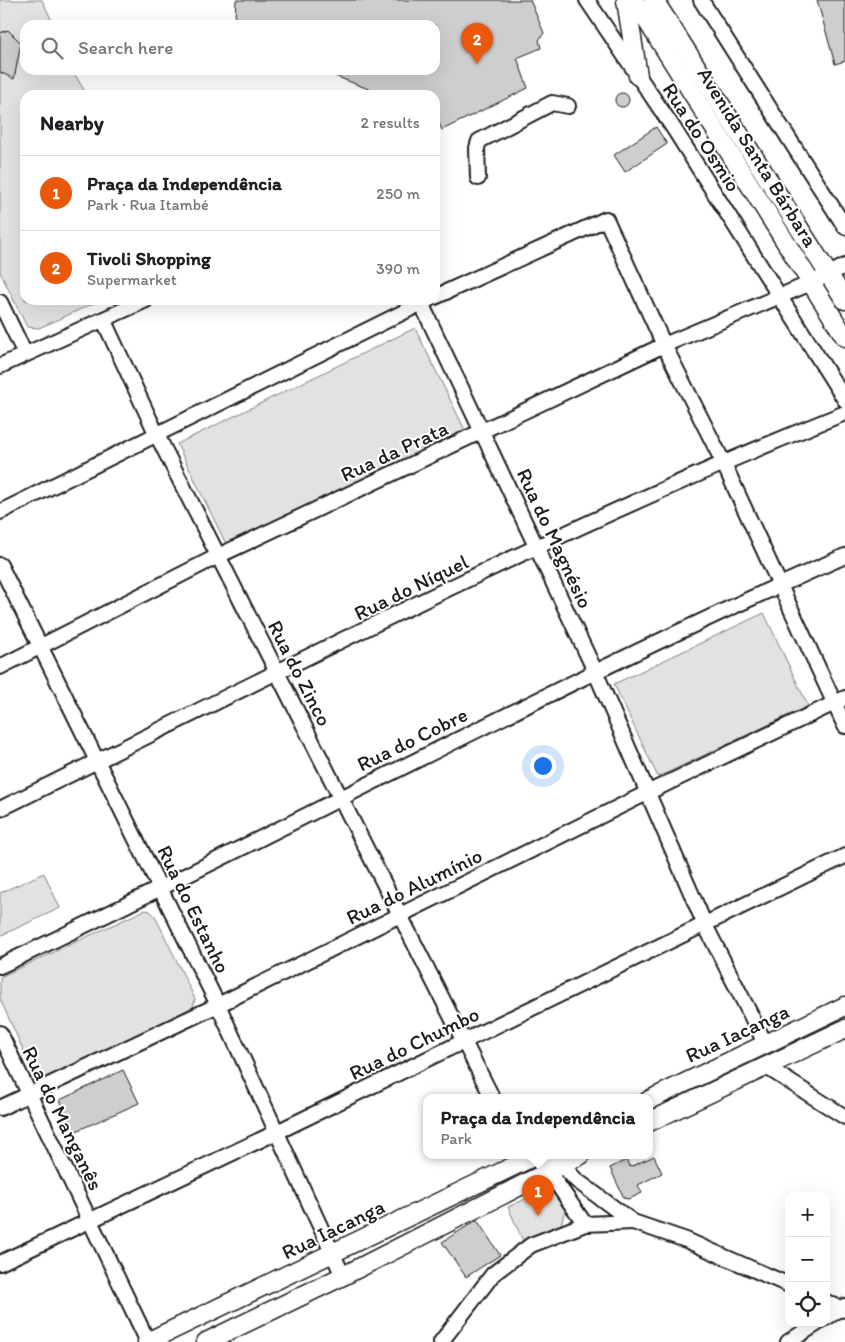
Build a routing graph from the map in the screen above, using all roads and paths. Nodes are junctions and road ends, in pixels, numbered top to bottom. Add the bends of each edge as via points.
1 (587, 0) edge
2 (626, 0) edge
3 (634, 0) edge
4 (654, 0) edge
5 (702, 0) edge
6 (638, 76) junction
7 (568, 106) dead end
8 (478, 178) dead end
9 (845, 227) edge
10 (845, 266) edge
11 (828, 275) junction
12 (811, 283) junction
13 (440, 295) edge
14 (780, 297) junction
15 (845, 300) edge
16 (0, 302) edge
17 (136, 305) edge
18 (417, 305) edge
19 (427, 305) edge
20 (104, 321) junction
21 (845, 337) edge
22 (664, 345) junction
23 (25, 354) junction
24 (0, 366) edge
25 (845, 400) edge
26 (845, 413) edge
27 (481, 432) junction
28 (156, 433) junction
29 (723, 462) junction
30 (0, 512) edge
31 (538, 547) junction
32 (218, 556) junction
33 (845, 556) edge
34 (0, 565) edge
35 (780, 584) junction
36 (43, 647) junction
37 (0, 667) edge
38 (595, 671) junction
39 (278, 673) junction
40 (840, 701) edge
41 (845, 726) edge
42 (98, 761) junction
43 (649, 792) junction
44 (340, 797) junction
45 (0, 809) edge
46 (845, 856) edge
47 (161, 889) junction
48 (402, 914) junction
49 (705, 925) junction
50 (0, 966) edge
51 (218, 1005) junction
52 (845, 1006) edge
53 (845, 1029) edge
54 (0, 1033) edge
55 (462, 1042) junction
56 (766, 1045) junction
57 (733, 1060) junction
58 (770, 1064) junction
59 (742, 1077) junction
60 (29, 1094) junction
61 (490, 1094) edge
62 (653, 1098) edge
63 (0, 1108) edge
64 (845, 1117) edge
65 (653, 1120) edge
66 (277, 1132) junction
67 (525, 1159) edge
68 (530, 1159) edge
69 (541, 1159) edge
70 (568, 1159) edge
71 (555, 1163) edge
72 (526, 1182) junction
73 (90, 1220) junction
74 (632, 1222) junction
75 (585, 1224) junction
76 (332, 1254) junction
77 (0, 1263) edge
78 (343, 1276) junction
79 (785, 1283) edge
80 (830, 1303) edge
81 (844, 1308) edge
82 (830, 1316) edge
83 (812, 1327) edge
84 (148, 1342) edge
85 (206, 1342) edge
86 (442, 1342) edge
87 (788, 1342) edge

1 - 6 street, Rua do Osmio
2 - 6 main road
3 - 12 main road, Avenida Santa Bárbara
4 - 11 main road, Avenida Santa Bárbara
5 - 9 street
6 - 14 street, Rua do Osmio
7 - 8 street via 552,103 479,141
10 - 11 street, Rua da Prata
11 - 12 street, Rua da Prata
11 - 15 main road, Avenida Santa Bárbara
12 - 14 street, Rua da Prata
12 - 21 main road, Avenida Santa Bárbara
13 - 22 street via 606,219
14 - 22 street, Rua da Prata
14 - 25 street, Rua do Osmio
16 - 23 street
17 - 20 street
18 - 28 street
19 - 27 street, Rua do Magnésio
20 - 23 street
20 - 28 street, Rua do Zinco
22 - 27 street, Rua da Prata
22 - 29 street
23 - 24 street
26 - 29 street, Rua do Níquel
27 - 31 street, Rua do Magnésio
27 - 32 street, Rua da Prata
28 - 30 street
28 - 32 street, Rua do Zinco
29 - 31 street, Rua do Níquel
29 - 35 street
31 - 38 street, Rua do Magnésio
31 - 39 street, Rua do Níquel
32 - 36 street, Rua da Prata
32 - 39 street, Rua do Zinco
33 - 35 street, Rua do Cobre
34 - 36 street, Rua do Estanho
35 - 38 street, Rua do Cobre
35 - 40 street
36 - 37 street, Rua da Prata
36 - 42 street, Rua do Estanho
38 - 43 street, Rua do Magnésio
38 - 44 street, Rua do Cobre
39 - 42 street, Rua do Níquel
39 - 44 street, Rua do Zinco
40 - 41 street
40 - 43 street, Rua do Alumínio
42 - 45 street, Rua do Níquel
42 - 47 street, Rua do Estanho
43 - 48 street, Rua do Alumínio
43 - 49 street, Rua do Magnésio
44 - 47 street, Rua do Cobre
44 - 48 street, Rua do Zinco
46 - 49 street, Rua do Chumbo
47 - 50 street, Rua do Cobre
47 - 51 street, Rua do Estanho
48 - 51 street, Rua do Alumínio
48 - 55 street, Rua do Zinco
49 - 55 street, Rua do Chumbo
49 - 56 street, Rua do Magnésio
51 - 60 street, Rua do Alumínio
51 - 66 street, Rua do Estanho
52 - 56 main road, Rua Iacanga
53 - 58 main road, Rua Iacanga
54 - 60 street, Rua do Manganês
55 - 61 street, Rua do Zinco
55 - 66 street, Rua do Chumbo
56 - 57 main road, Rua Iacanga
56 - 58 main road
57 - 59 main road
57 - 62 main road, Rua Iacanga
58 - 59 main road, Rua Iacanga
58 - 64 street
59 - 65 main road, Rua Iacanga
60 - 63 street, Rua do Alumínio
60 - 73 street, Rua do Manganês
66 - 73 street, Rua do Chumbo
66 - 76 street, Rua do Estanho
67 - 76 main road, Rua Iacanga
68 - 72 main road
69 - 71 street
70 - 71 main road
71 - 72 main road
71 - 74 street
71 - 75 street
72 - 78 main road
73 - 77 street, Rua do Chumbo
73 - 84 street, Rua do Manganês
74 - 75 street
74 - 79 street via 686,1240
75 - 86 street via 531,1245 493,1274
76 - 78 street, Rua do Estanho
76 - 84 main road, Rua Iacanga
78 - 85 main road
80 - 81 street
81 - 82 street
83 - 87 street

